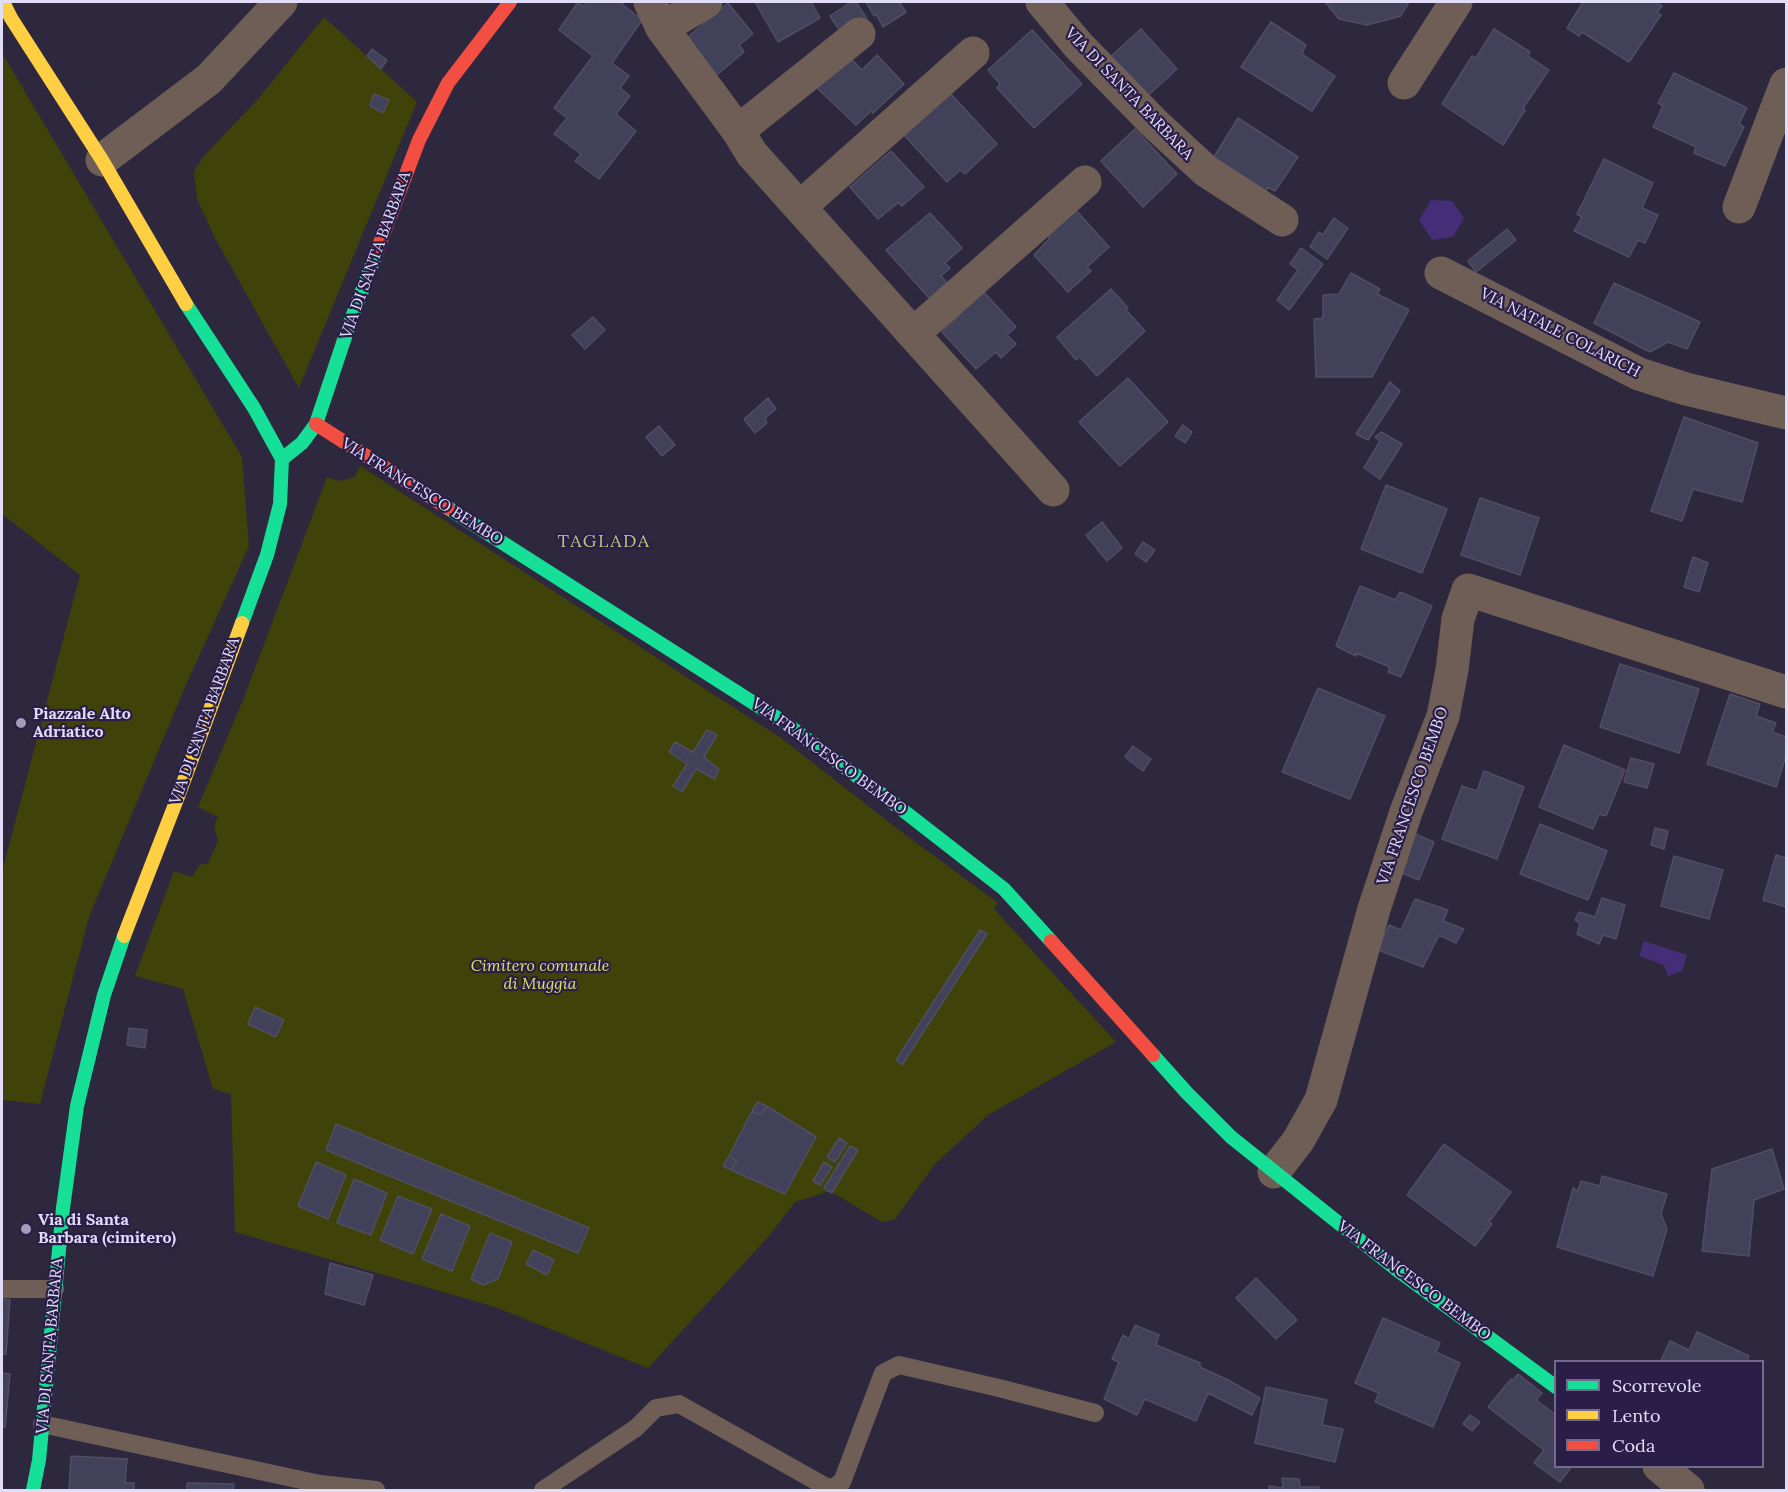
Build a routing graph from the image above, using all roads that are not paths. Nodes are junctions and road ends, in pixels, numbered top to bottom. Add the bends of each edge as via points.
1 (3, 2) edge
2 (281, 2) edge
3 (510, 2) edge
4 (706, 2) edge
5 (1042, 2) edge
6 (1456, 2) edge
7 (656, 15) edge
8 (859, 34) dead end
9 (973, 53) dead end
10 (1404, 83) dead end
11 (1786, 84) edge
12 (738, 131) junction
13 (102, 160) junction
14 (1085, 182) dead end
15 (800, 207) junction
16 (1739, 207) dead end
17 (1282, 220) dead end
18 (1441, 273) dead end
19 (913, 334) junction
20 (1786, 414) edge
21 (316, 424) junction
22 (282, 459) junction
23 (1053, 490) dead end
24 (1786, 692) edge
25 (1274, 1172) junction
26 (55, 1288) junction
27 (2, 1289) edge
28 (1554, 1387) edge
29 (1095, 1413) dead end
30 (42, 1424) junction
31 (1660, 1468) edge
32 (283, 1483) edge
33 (33, 1491) edge
34 (376, 1491) edge
35 (543, 1491) edge
36 (1688, 1491) edge

1 - 13 street
2 - 13 street via 209,79
3 - 21 street, VIA DI SANTA BARBARA via 448,83 418,140
4 - 7 street
5 - 17 street, VIA DI SANTA BARBARA via 1078,45 1206,171
6 - 10 street
7 - 12 street
8 - 12 street
9 - 15 street
11 - 16 street
12 - 15 street via 752,154
13 - 22 street
14 - 19 street
15 - 19 street
18 - 20 street, VIA NATALE COLARICH via 1639,374
19 - 23 street
21 - 22 street, VIA DI SANTA BARBARA via 302,443
21 - 25 street, VIA FRANCESCO BEMBO via 785,723 985,874 1004,889 1187,1093
22 - 26 street, VIA DI SANTA BARBARA via 280,504 267,555 104,995 77,1106
24 - 25 street, VIA FRANCESCO BEMBO via 1468,590 1458,620 1443,716 1374,909 1321,1101
25 - 28 street, VIA FRANCESCO BEMBO
26 - 27 lane
26 - 30 street, VIA DI SANTA BARBARA
29 - 35 lane via 899,1365 884,1373 842,1482 830,1489 679,1404 656,1408 636,1428
30 - 32 lane
30 - 33 street, VIA DI SANTA BARBARA
31 - 36 street
32 - 34 lane

